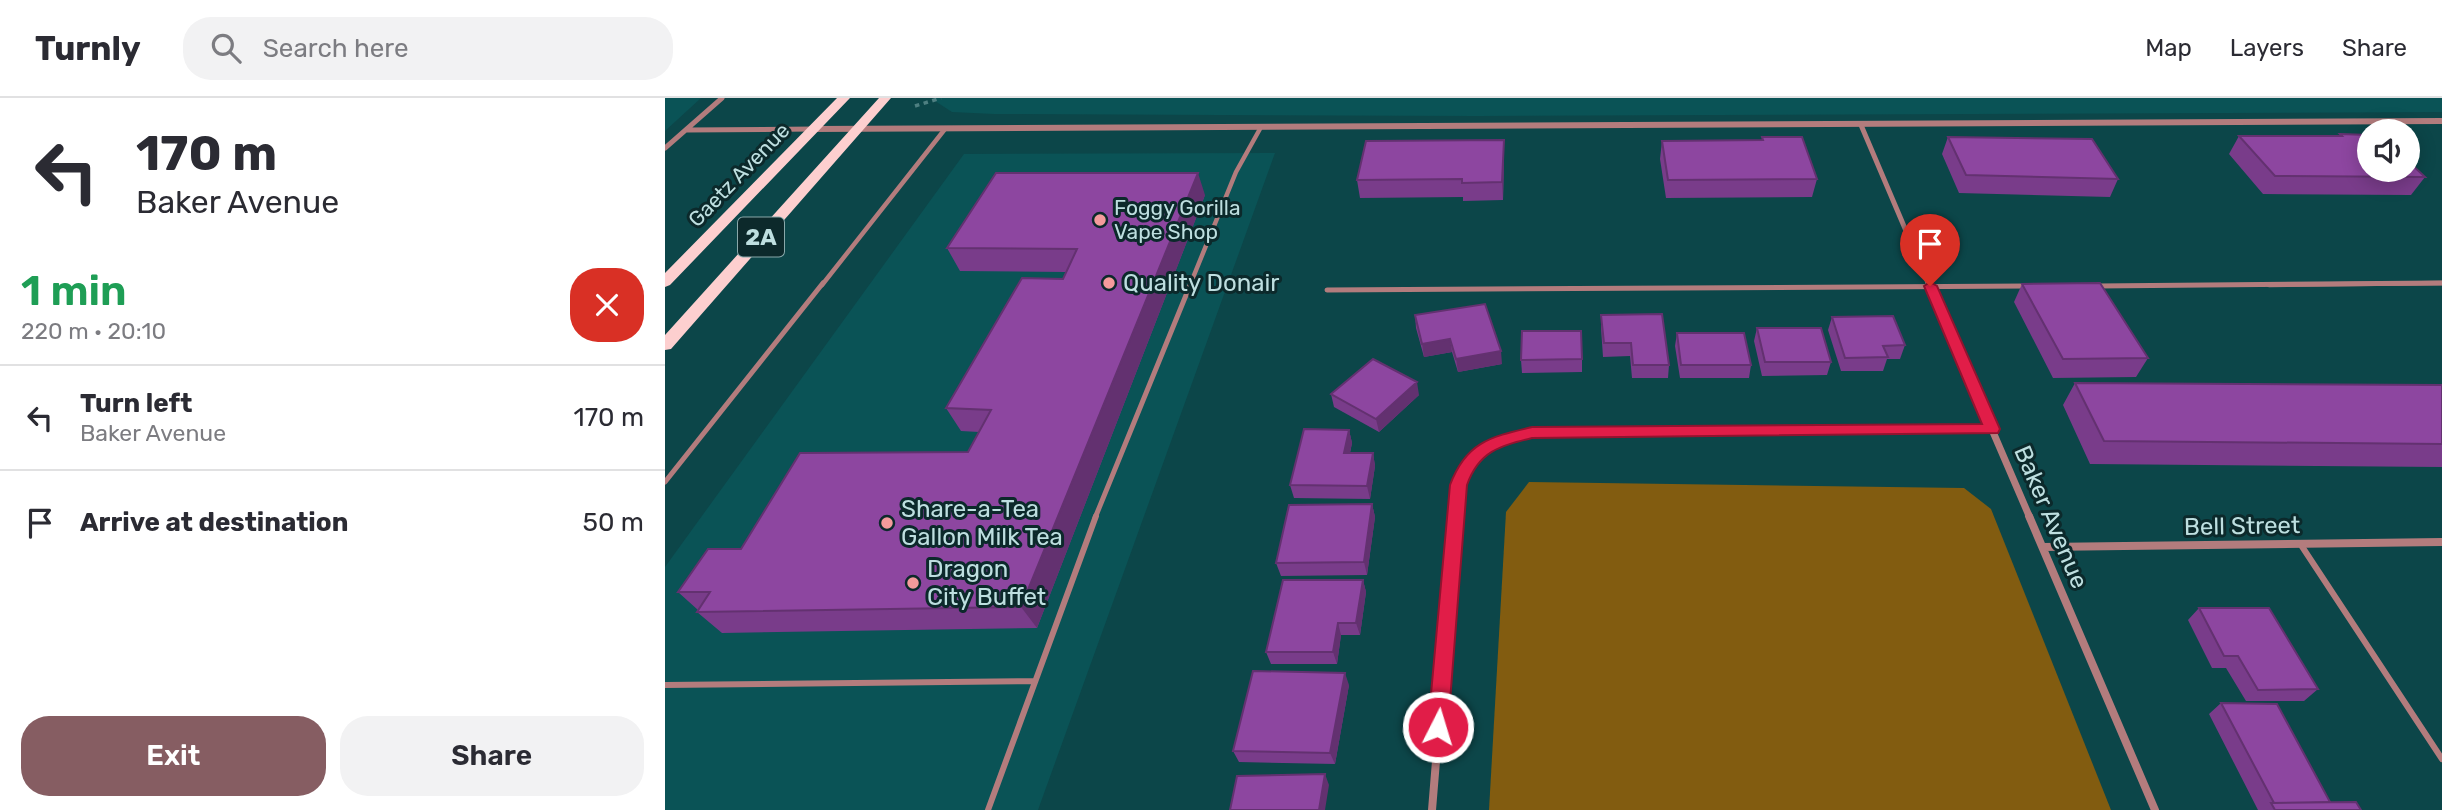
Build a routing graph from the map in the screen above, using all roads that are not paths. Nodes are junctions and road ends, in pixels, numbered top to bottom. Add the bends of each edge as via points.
1 (722, 98) edge
2 (844, 98) edge
3 (885, 98) edge
4 (2442, 121) edge
5 (1861, 125) junction
6 (1261, 127) junction
7 (814, 129) junction
8 (856, 129) junction
9 (945, 129) junction
10 (686, 130) junction
11 (665, 148) edge
12 (665, 282) edge
13 (2442, 283) edge
14 (1930, 286) junction
15 (2039, 286) edge
16 (2095, 286) edge
17 (1327, 290) dead end
18 (665, 345) edge
19 (1992, 429) junction
20 (665, 482) edge
21 (2442, 542) edge
22 (2301, 545) junction
23 (2043, 547) junction
24 (1035, 681) junction
25 (665, 685) edge
26 (2442, 759) edge
27 (988, 810) edge
28 (1432, 810) edge
29 (2155, 810) edge

1 - 10 street
2 - 7 main road, Gaetz Avenue / 2A
3 - 8 main road, 2A
4 - 5 street
5 - 6 street
5 - 14 street, Baker Avenue
6 - 9 street
6 - 24 lane via 1236,172 1181,303
7 - 8 street
7 - 10 street
7 - 12 main road, Gaetz Avenue / 2A
8 - 9 street
8 - 18 main road, 2A
9 - 20 lane
10 - 11 street
13 - 16 lane
14 - 15 lane
14 - 17 lane
14 - 19 street, Baker Avenue
19 - 23 street, Baker Avenue
19 - 28 street via 1532,432 1496,441 1465,466 1459,485
21 - 22 street, Bell Street
22 - 23 street, Bell Street
22 - 26 lane
23 - 29 street, Baker Avenue
24 - 25 lane
24 - 27 lane

